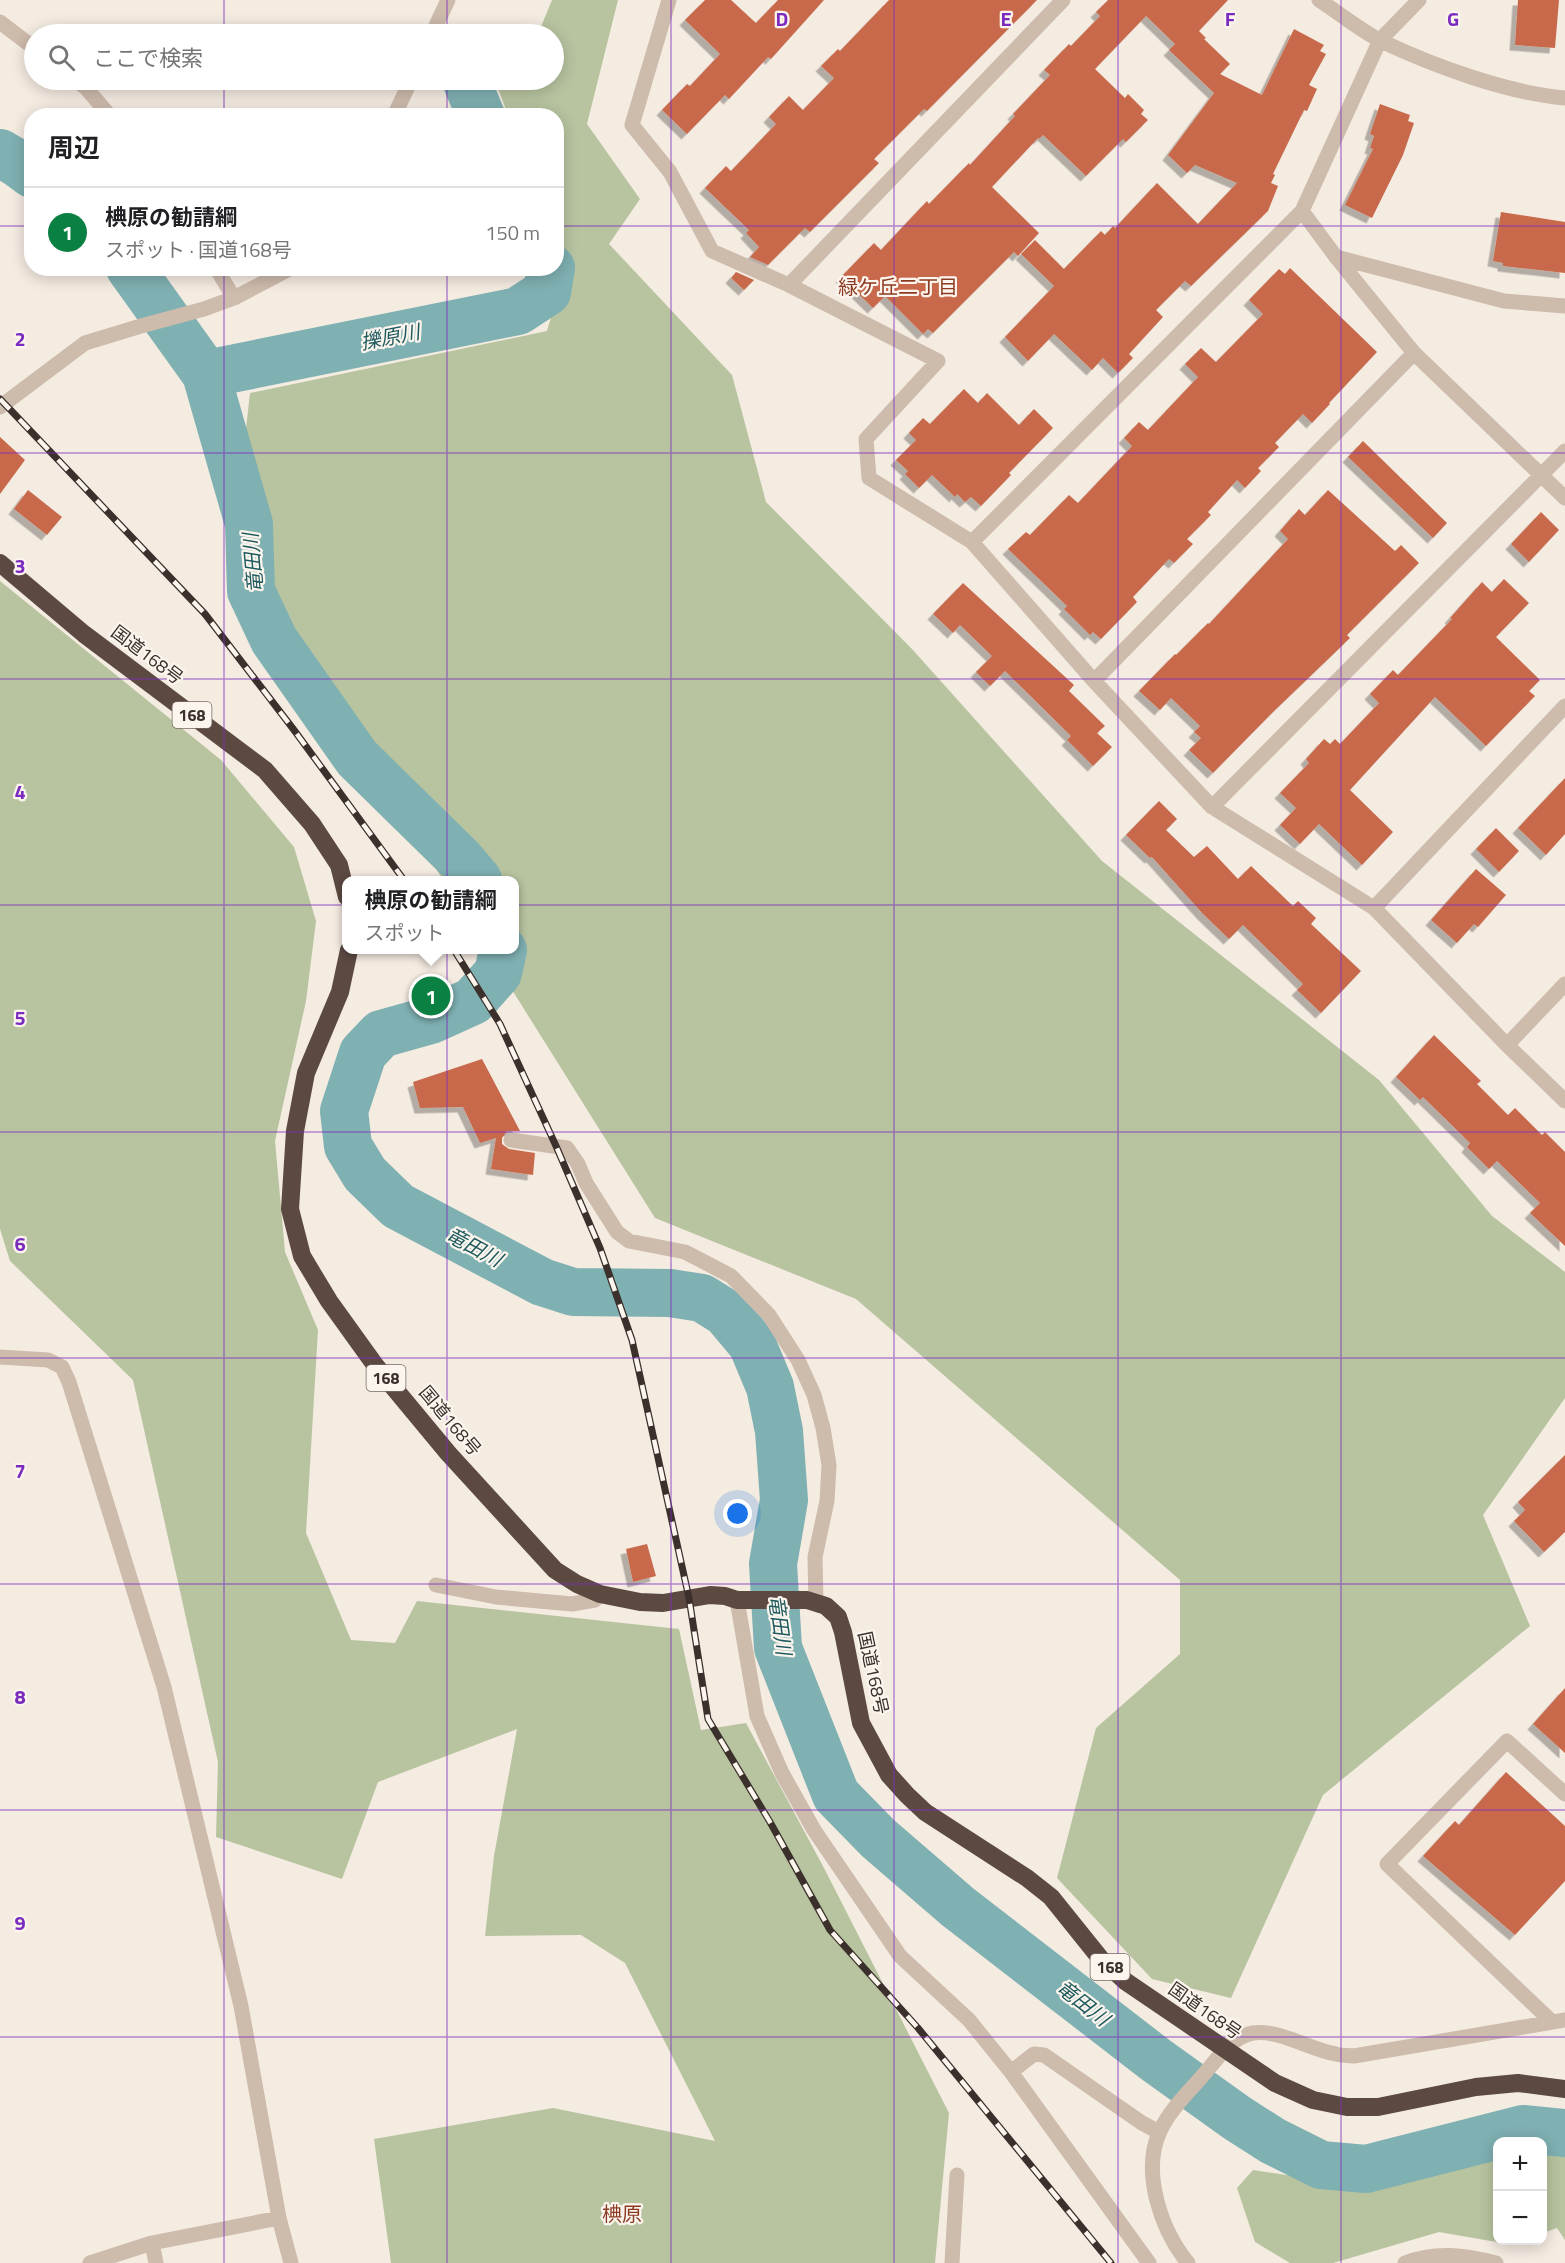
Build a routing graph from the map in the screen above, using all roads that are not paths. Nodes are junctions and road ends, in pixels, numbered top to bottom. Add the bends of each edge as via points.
1 (448, 0) edge
2 (669, 0) edge
3 (1063, 0) edge
4 (1319, 0) edge
5 (1419, 0) edge
6 (0, 22) edge
7 (437, 24) edge
8 (24, 40) edge
9 (1380, 40) junction
10 (88, 90) edge
11 (406, 90) edge
12 (1565, 98) edge
13 (103, 108) edge
14 (398, 108) edge
15 (1302, 211) junction
16 (1336, 257) junction
17 (221, 276) edge
18 (276, 276) edge
19 (789, 285) junction
20 (234, 298) junction
21 (1565, 306) edge
22 (1414, 352) junction
23 (0, 407) edge
24 (1565, 451) edge
25 (1542, 476) junction
26 (1565, 498) edge
27 (972, 542) junction
28 (0, 563) edge
29 (1094, 681) junction
30 (1565, 706) edge
31 (1212, 807) junction
32 (342, 878) edge
33 (1374, 908) junction
34 (348, 954) edge
35 (1565, 984) edge
36 (1507, 1045) junction
37 (1565, 1101) edge
38 (511, 1140) dead end
39 (0, 1357) edge
40 (436, 1585) dead end
41 (600, 1594) junction
42 (737, 1600) junction
43 (811, 1601) junction
44 (1565, 1794) edge
45 (1558, 2021) edge
46 (1224, 2050) junction
47 (1011, 2073) junction
48 (1565, 2089) edge
49 (1159, 2132) junction
50 (957, 2175) dead end
51 (279, 2218) junction
52 (152, 2243) junction
53 (90, 2263) edge
54 (156, 2263) edge
55 (291, 2263) edge
56 (952, 2263) edge
57 (1149, 2263) edge
58 (1188, 2263) edge
59 (1405, 2263) edge
60 (1496, 2263) edge

1 - 7 street
2 - 19 street via 633,125 670,172 712,251
3 - 19 street
4 - 9 street
5 - 9 street
6 - 8 street
9 - 12 street via 1477,80
9 - 15 street
10 - 13 street
11 - 14 street
15 - 16 street
15 - 27 street
16 - 21 street via 1504,301
16 - 22 street
17 - 20 street
18 - 20 street
19 - 27 street via 938,361 866,439 869,478
20 - 23 street via 85,343
22 - 25 street
22 - 29 street
24 - 25 street
25 - 26 street
25 - 31 street
27 - 29 street
28 - 32 highway, 国道168号 / 168 via 84,634 265,771 312,824 339,866
29 - 31 street
30 - 33 street
31 - 33 street
33 - 36 street
34 - 41 highway, 国道168号 / 168 via 340,992 306,1073 295,1131 290,1209 302,1256 375,1365 448,1453 555,1570
35 - 36 street
36 - 37 street
38 - 43 street via 567,1148 617,1232 629,1241 685,1252 731,1276 769,1315 798,1360 813,1395 829,1465
39 - 51 street via 48,1360 62,1367 69,1382 164,1687 241,2006
40 - 41 street via 496,1597 572,1604 595,1600
41 - 42 highway, 国道168号 / 168 via 640,1602 663,1603 710,1595
42 - 43 highway, 国道168号 / 168
42 - 47 street via 757,1716 782,1773 814,1830 900,1956 969,2020
43 - 46 highway, 国道168号 / 168 via 826,1606 838,1617 861,1723 890,1775 907,1795 926,1812 1035,1884 1125,1981
44 - 45 street via 1507,1741 1387,1864
45 - 46 street via 1354,2056 1336,2055 1279,2036 1254,2033 1238,2038
46 - 48 highway, 国道168号 / 168 via 1275,2083 1313,2100 1347,2107 1378,2107 1476,2087 1518,2083
46 - 49 street
47 - 49 street via 1034,2054 1044,2055
47 - 57 street
49 - 58 street via 1153,2186 1170,2236
50 - 56 street
51 - 52 street
51 - 55 street
52 - 53 street
52 - 54 street
59 - 60 street via 1439,2255

